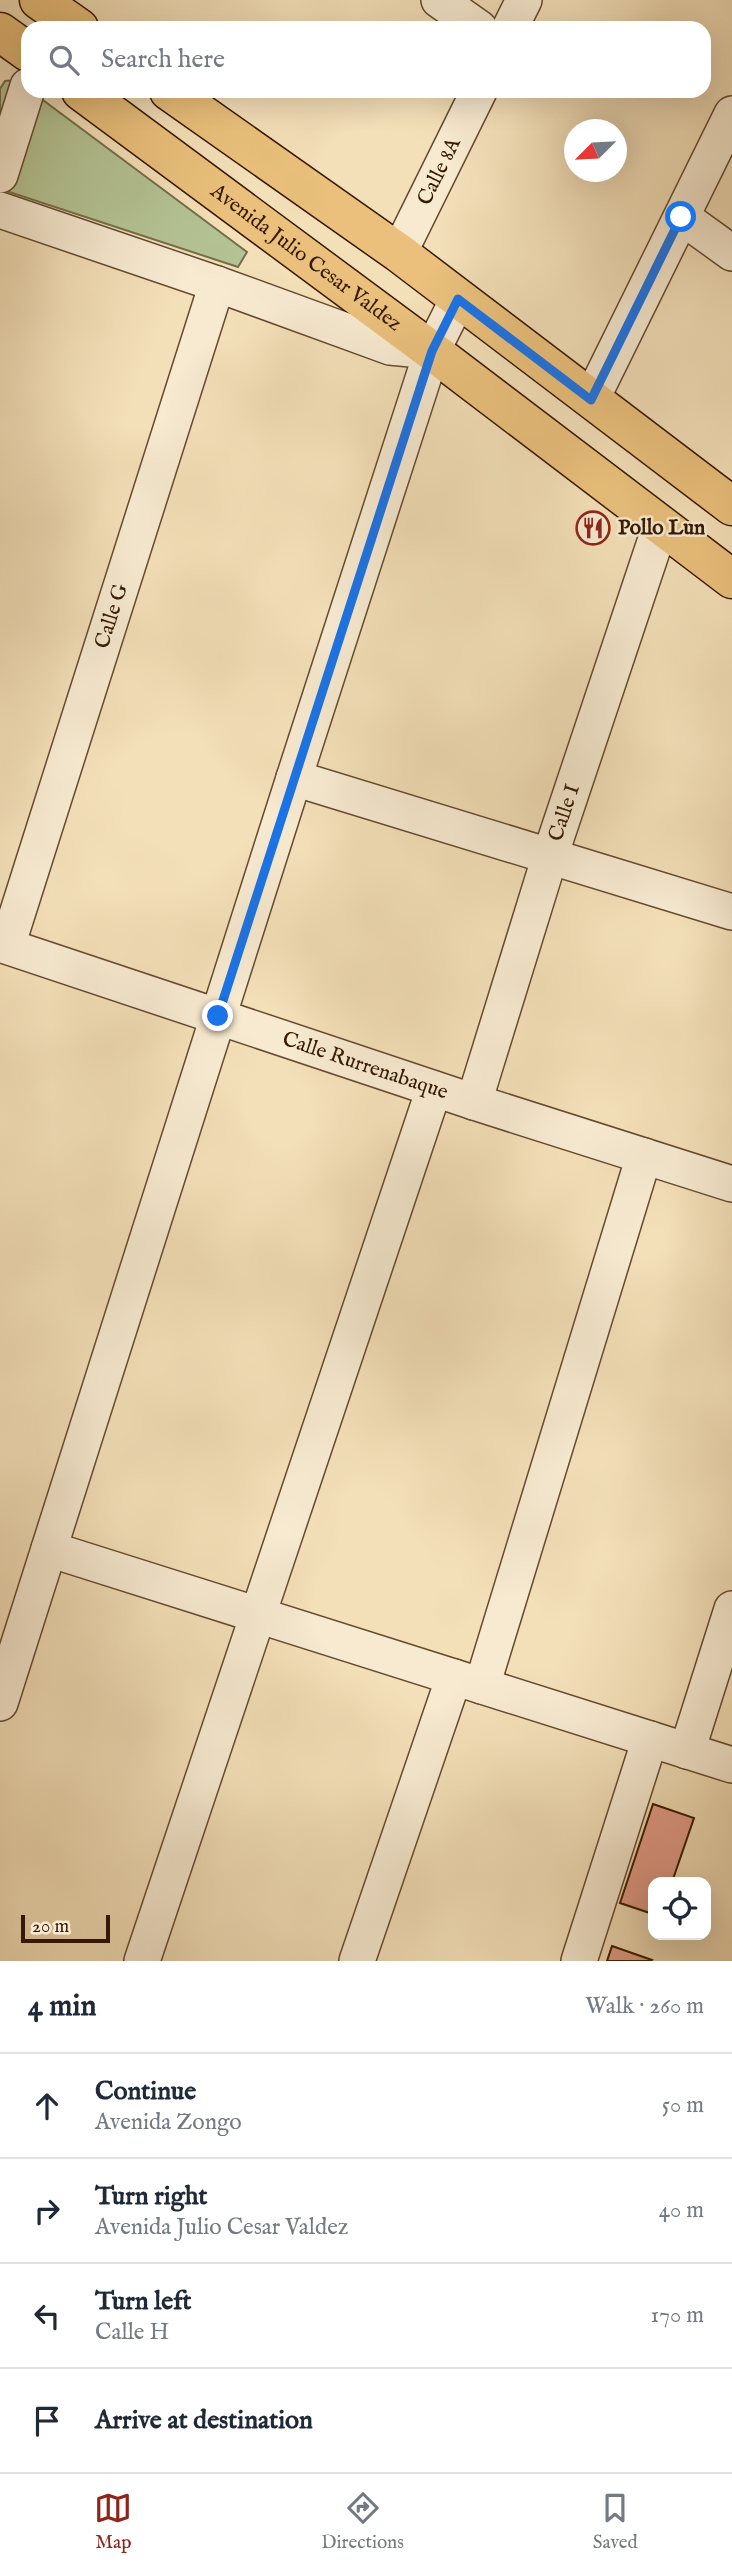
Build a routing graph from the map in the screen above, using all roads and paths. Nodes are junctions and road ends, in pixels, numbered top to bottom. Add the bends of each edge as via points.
1 (39, 0) edge
2 (439, 0) edge
3 (524, 0) edge
4 (69, 21) edge
5 (469, 21) edge
6 (514, 21) edge
7 (0, 32) edge
8 (21, 47) edge
9 (24, 98) edge
10 (90, 98) edge
11 (179, 98) edge
12 (476, 98) edge
13 (732, 114) edge
14 (0, 176) edge
15 (0, 211) edge
16 (681, 217) junction
17 (399, 253) junction
18 (732, 253) edge
19 (217, 285) junction
20 (458, 299) junction
21 (432, 351) junction
22 (591, 400) junction
23 (732, 506) edge
24 (661, 524) junction
25 (732, 579) edge
26 (294, 778) junction
27 (550, 856) junction
28 (732, 912) edge
29 (4, 945) edge
30 (218, 1016) junction
31 (434, 1089) junction
32 (474, 1102) junction
33 (644, 1156) junction
34 (732, 1184) edge
35 (49, 1549) junction
36 (732, 1609) edge
37 (259, 1615) junction
38 (12, 1623) edge
39 (468, 1682) junction
40 (0, 1703) edge
41 (650, 1739) junction
42 (687, 1751) junction
43 (732, 1765) edge
44 (142, 1961) edge
45 (357, 1961) edge
46 (579, 1961) edge

1 - 4 main road
2 - 5 street
3 - 6 street
7 - 8 main road
9 - 14 street
10 - 21 main road, Avenida Julio Cesar Valdez
11 - 17 main road
12 - 17 street, Calle 8A
13 - 16 street
15 - 19 street
16 - 18 street
16 - 22 street
17 - 20 main road
19 - 21 street via 390,347
19 - 29 street, Calle G
20 - 21 street
20 - 22 main road
21 - 24 main road, Avenida Julio Cesar Valdez
21 - 26 street
22 - 23 main road
24 - 25 main road, Avenida Julio Cesar Valdez
24 - 27 street, Calle I
26 - 27 street
26 - 30 street
27 - 28 street
27 - 32 street, Calle I
29 - 30 street, Calle Rurrenabaque
30 - 31 street, Calle Rurrenabaque
30 - 35 street
31 - 32 street, Calle Rurrenabaque
31 - 37 street
32 - 33 street, Calle Rurrenabaque
33 - 34 street, Calle Rurrenabaque
33 - 39 street
35 - 37 street
35 - 38 street
36 - 42 street
37 - 39 street
37 - 44 street
38 - 40 street
39 - 41 street
39 - 45 street
41 - 42 street
41 - 46 street
42 - 43 street

